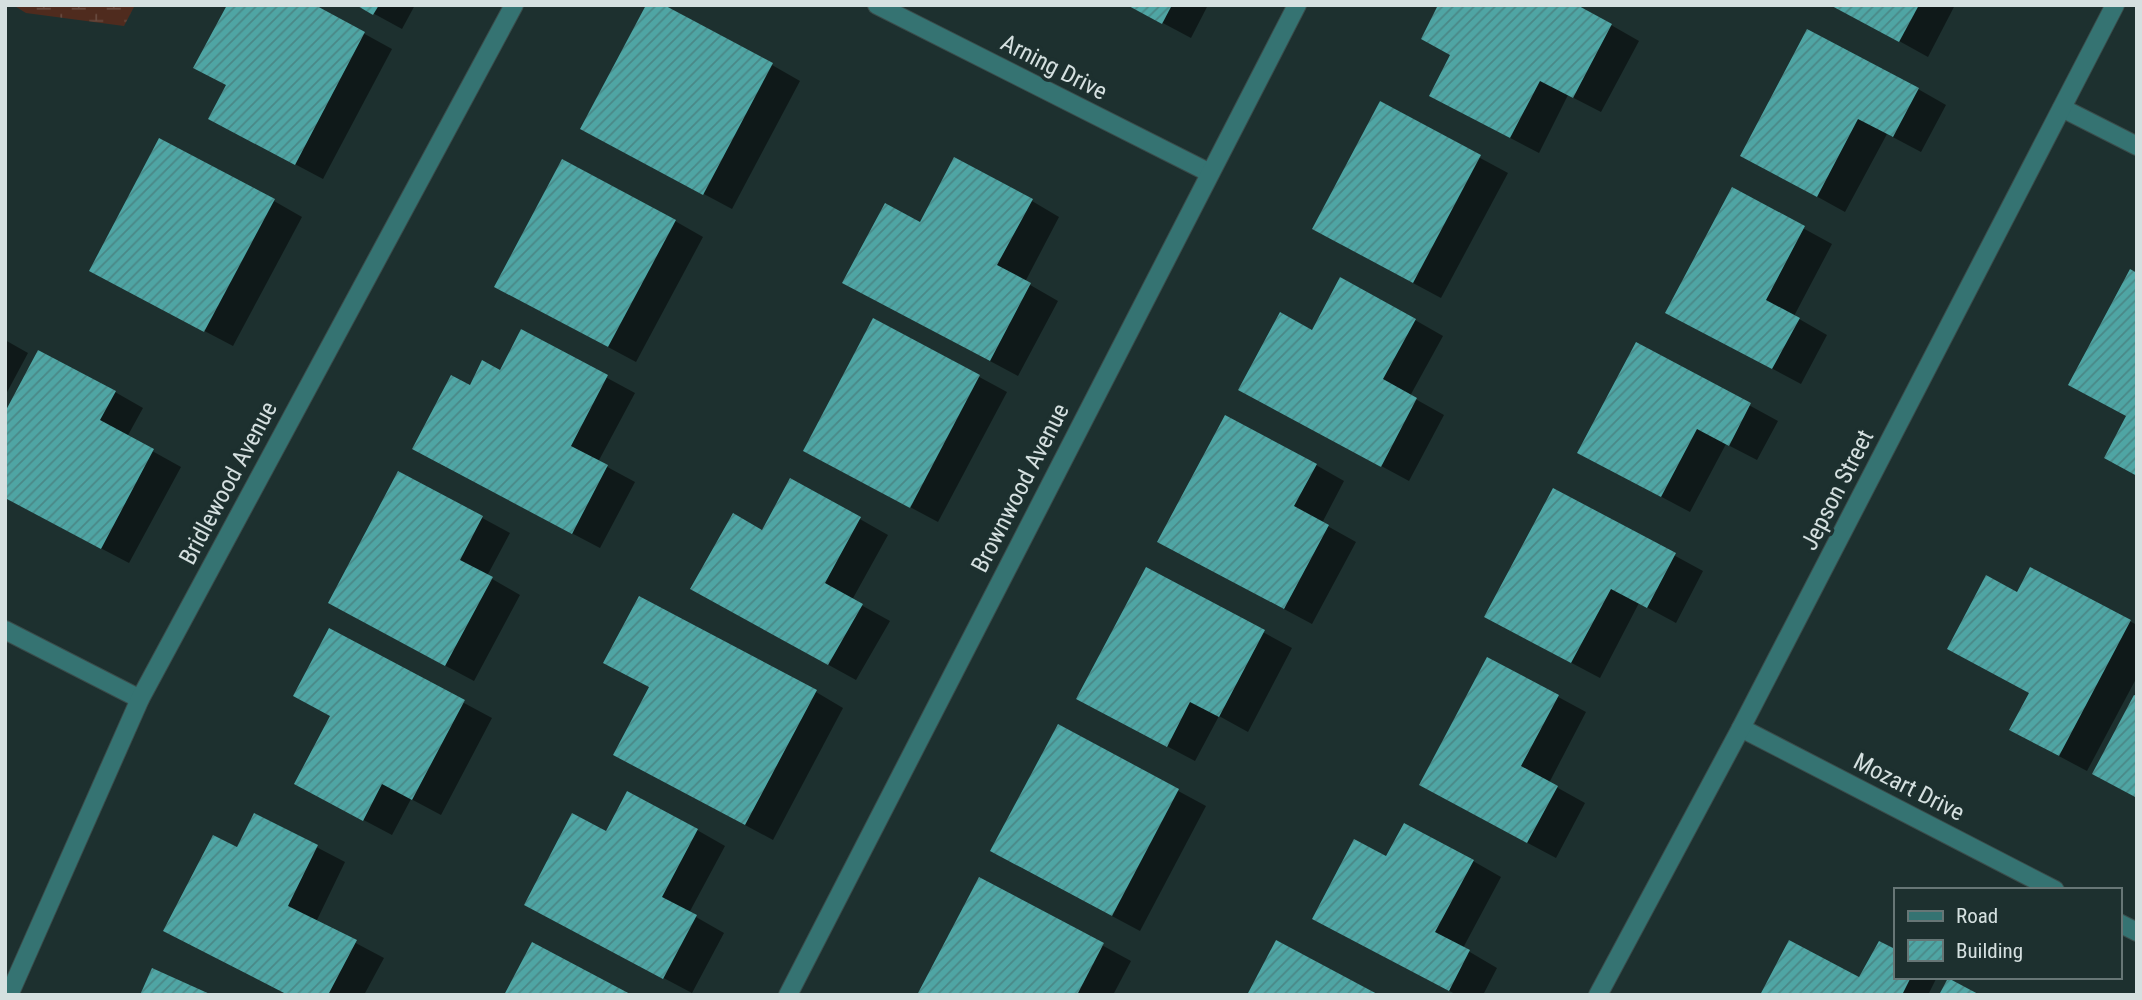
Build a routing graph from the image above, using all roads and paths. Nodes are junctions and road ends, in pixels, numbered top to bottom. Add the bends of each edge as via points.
1 (514, 5) edge
2 (877, 5) edge
3 (1297, 5) edge
4 (2115, 5) edge
5 (2062, 108) junction
6 (2137, 146) edge
7 (1210, 173) junction
8 (5, 630) edge
9 (140, 699) junction
10 (1741, 728) junction
11 (2051, 888) edge
12 (2121, 924) edge
13 (2137, 932) edge
14 (9, 995) edge
15 (788, 995) edge
16 (1598, 995) edge

1 - 9 street, Bridlewood Avenue
2 - 7 street, Arning Drive
3 - 7 street, Brownwood Avenue
4 - 5 street, Jepson Street
5 - 6 street
5 - 10 street, Jepson Street
7 - 15 street, Brownwood Avenue
8 - 9 street
9 - 14 street, Bridlewood Avenue
10 - 11 street, Mozart Drive
10 - 16 street, Jepson Street
12 - 13 street

